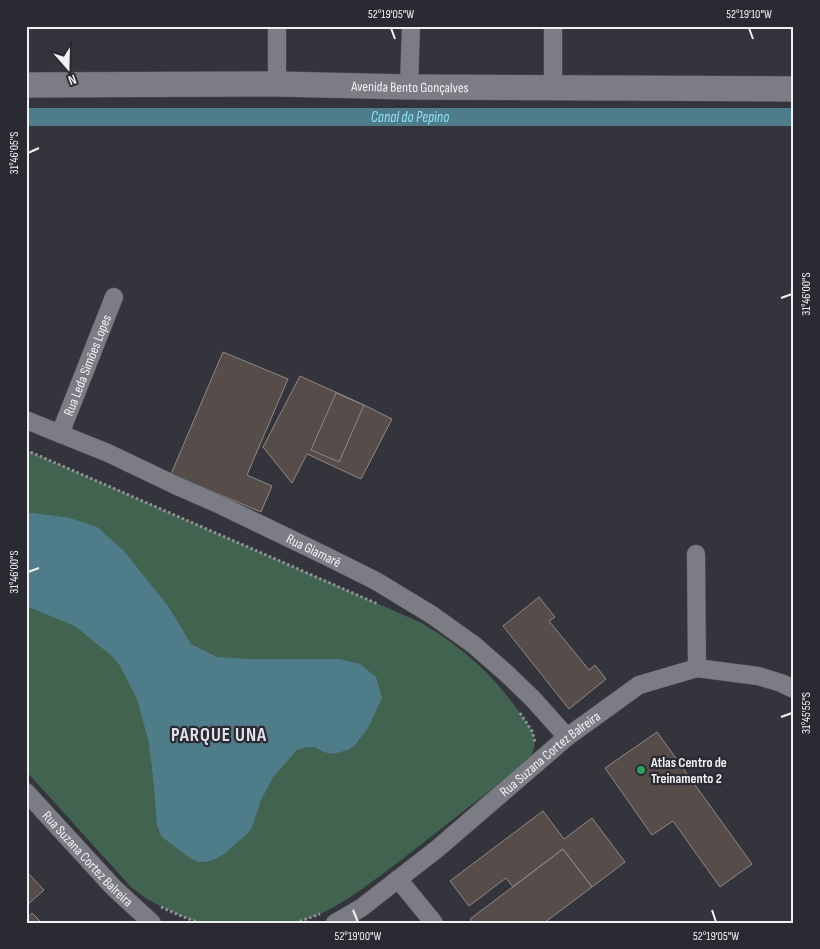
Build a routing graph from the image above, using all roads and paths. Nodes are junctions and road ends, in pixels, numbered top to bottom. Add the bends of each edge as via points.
1 (277, 26) edge
2 (411, 26) edge
3 (553, 26) edge
4 (277, 84) junction
5 (26, 85) edge
6 (553, 87) junction
7 (410, 88) junction
8 (794, 89) edge
9 (114, 296) dead end
10 (26, 420) edge
11 (60, 434) junction
12 (26, 450) edge
13 (696, 554) dead end
14 (386, 608) dead end
15 (697, 668) junction
16 (794, 689) edge
17 (516, 707) dead end
18 (567, 737) junction
19 (535, 742) dead end
20 (26, 792) edge
21 (398, 879) junction
22 (152, 923) edge
23 (335, 923) edge
24 (434, 923) edge

1 - 4 street
2 - 7 street
3 - 6 street
4 - 5 main road, Avenida Bento Gonçalves
4 - 7 main road, Avenida Bento Gonçalves
6 - 7 main road, Avenida Bento Gonçalves
6 - 8 main road, Avenida Bento Gonçalves
9 - 11 street, Rua Leda Simões Lopes
10 - 11 street, Rua Giamarê
11 - 18 street, Rua Giamarê via 108,453 318,552 424,610 506,673
12 - 14 path
13 - 15 street
15 - 16 street, Rua Suzana Cortez Balreira via 758,676
15 - 18 street, Rua Suzana Cortez Balreira via 639,685
17 - 19 path via 532,731
18 - 21 street, Rua Suzana Cortez Balreira
20 - 22 street, Rua Suzana Cortez Balreira via 114,888
21 - 23 street, Rua Suzana Cortez Balreira via 361,908
21 - 24 street

